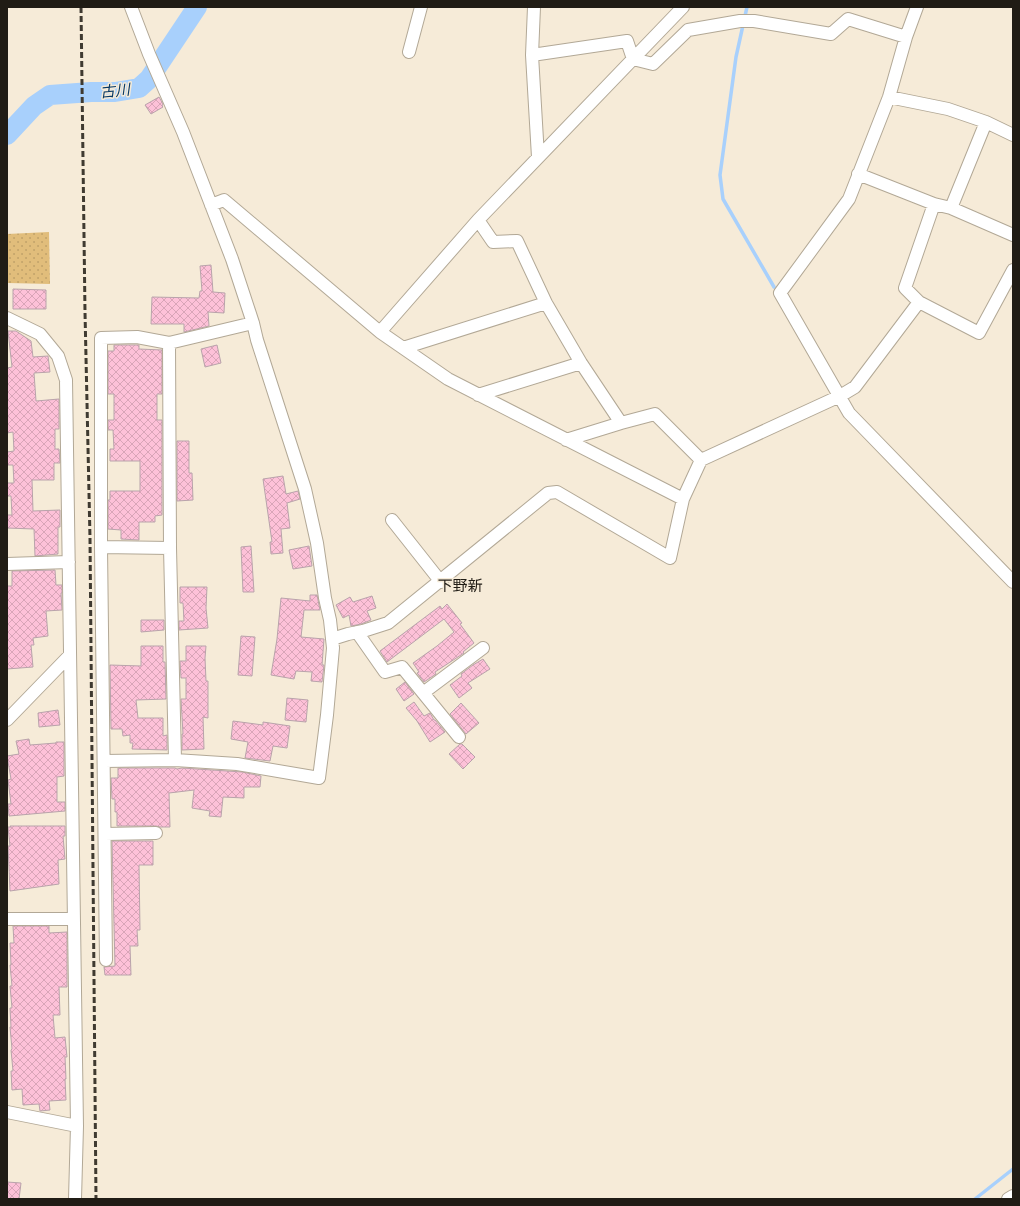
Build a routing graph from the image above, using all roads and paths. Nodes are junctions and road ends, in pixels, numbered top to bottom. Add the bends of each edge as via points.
1 (131, 7) edge
2 (421, 7) edge
3 (534, 7) edge
4 (683, 7) edge
5 (916, 7) edge
6 (906, 37) junction
7 (409, 52) dead end
8 (532, 55) junction
9 (633, 59) junction
10 (889, 97) junction
11 (986, 122) junction
12 (1013, 135) edge
13 (538, 157) junction
14 (858, 174) junction
15 (934, 204) junction
16 (211, 205) junction
17 (951, 208) junction
18 (478, 220) junction
19 (1013, 235) edge
20 (1013, 270) edge
21 (546, 302) junction
22 (919, 302) junction
23 (7, 318) edge
24 (253, 323) junction
25 (380, 332) junction
26 (168, 344) junction
27 (403, 348) junction
28 (581, 363) junction
29 (478, 395) junction
30 (840, 396) junction
31 (621, 423) junction
32 (566, 440) junction
33 (701, 460) junction
34 (683, 499) junction
35 (392, 520) dead end
36 (101, 547) junction
37 (170, 548) junction
38 (69, 562) junction
39 (7, 564) edge
40 (440, 582) junction
41 (1013, 582) edge
42 (357, 632) junction
43 (332, 638) junction
44 (484, 648) dead end
45 (70, 655) junction
46 (423, 693) junction
47 (7, 720) edge
48 (459, 737) dead end
49 (175, 760) junction
50 (104, 761) junction
51 (156, 833) dead end
52 (104, 834) junction
53 (7, 919) edge
54 (74, 919) junction
55 (106, 960) dead end
56 (7, 1112) edge
57 (77, 1126) junction
58 (1013, 1196) edge
59 (75, 1199) edge
60 (1008, 1199) edge

1 - 16 street
2 - 7 street
3 - 8 street
4 - 9 street
5 - 6 street
6 - 9 street via 848,19 831,34 740,21 688,30 653,64
6 - 10 street
8 - 9 street via 627,41
8 - 13 street
9 - 13 street
10 - 11 street via 948,109
10 - 14 street
11 - 12 street
11 - 17 street
13 - 18 street
14 - 15 street
14 - 30 street via 849,199 780,293
15 - 17 street
15 - 22 street via 905,288
16 - 24 street
16 - 25 street via 224,200
17 - 19 street
18 - 21 street via 493,242 517,241
18 - 25 street
20 - 22 street via 979,333
21 - 27 street
21 - 28 street
22 - 30 street via 855,387
23 - 38 street via 40,334 58,356 66,380
24 - 26 street
24 - 43 street via 306,489
25 - 27 street
26 - 36 street via 138,336 101,338
26 - 37 street
27 - 29 street via 448,379
28 - 29 street
28 - 31 street
29 - 32 street
30 - 33 street
30 - 41 street via 849,412
31 - 32 street
31 - 33 street via 655,414
32 - 34 street
33 - 34 street
34 - 40 street via 670,558 557,492 548,493
35 - 40 street
36 - 37 street
36 - 50 street
37 - 49 street
38 - 39 street
38 - 45 street
40 - 42 street via 388,623
42 - 43 street
42 - 46 street via 385,672 402,667
43 - 49 street via 320,778 237,764
44 - 46 street
45 - 47 street
45 - 54 street
46 - 48 street
49 - 50 street
50 - 52 street
51 - 52 street
52 - 55 street
53 - 54 street
54 - 57 street
56 - 57 street
57 - 59 street
58 - 60 street

